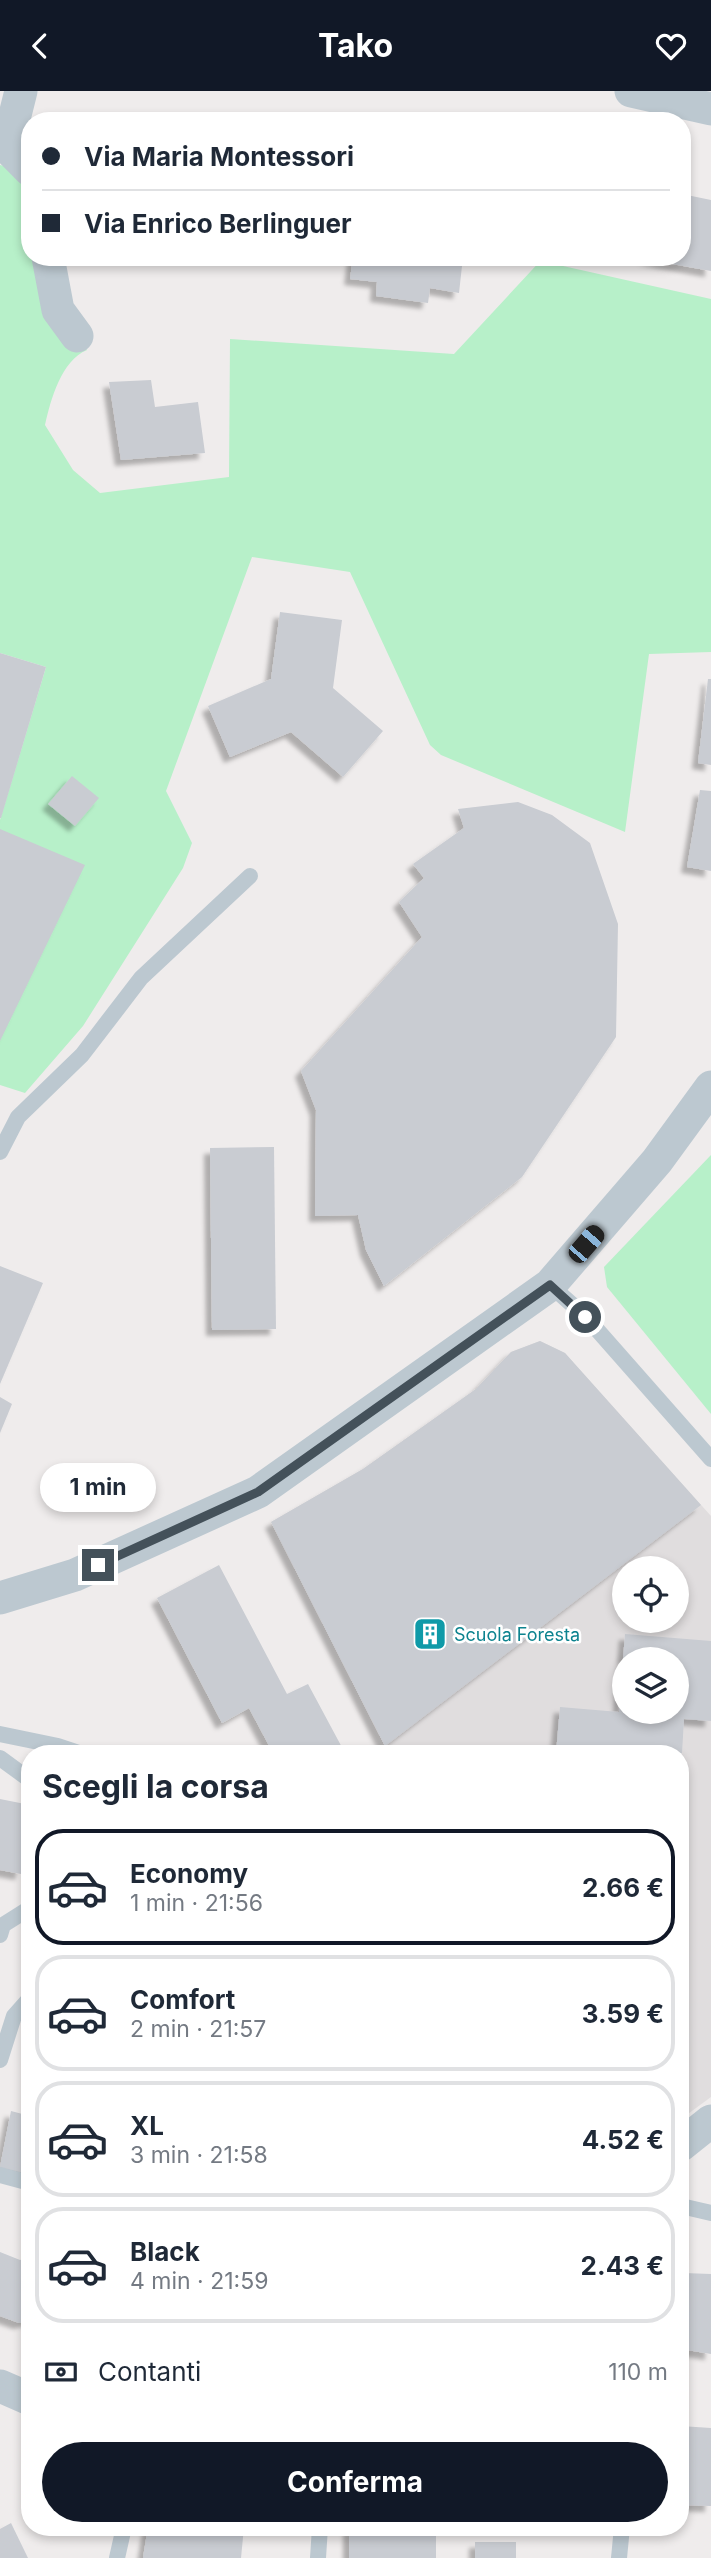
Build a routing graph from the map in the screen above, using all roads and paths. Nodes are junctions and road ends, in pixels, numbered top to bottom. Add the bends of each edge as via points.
1 (21, 91) edge
2 (631, 91) edge
3 (711, 109) edge
4 (21, 161) edge
5 (50, 266) edge
6 (77, 336) dead end
7 (250, 876) dead end
8 (711, 1087) edge
9 (0, 1151) edge
10 (550, 1285) junction
11 (711, 1459) edge
12 (0, 1598) edge
13 (0, 1734) edge
14 (53, 1745) edge
15 (0, 1758) edge
16 (21, 1773) edge
17 (21, 1914) edge
18 (0, 1935) edge
19 (21, 2008) edge
20 (0, 2060) edge
21 (711, 2121) edge
22 (689, 2139) edge
23 (0, 2175) edge
24 (21, 2181) edge
25 (689, 2208) edge
26 (711, 2213) edge
27 (0, 2386) edge
28 (21, 2395) edge
29 (122, 2536) edge
30 (319, 2536) edge
31 (621, 2536) edge
32 (117, 2558) edge
33 (318, 2558) edge
34 (619, 2558) edge

1 - 4 street via 7,147
2 - 3 street
5 - 6 street via 58,310
7 - 9 lane via 141,978 82,1055 18,1117
8 - 10 street via 657,1161
10 - 11 lane via 585,1317
10 - 12 street via 258,1492 75,1575
13 - 14 lane
15 - 16 lane
17 - 18 lane via 3,1925
19 - 20 lane via 14,2016
21 - 22 street
23 - 24 lane
25 - 26 lane
27 - 28 street
29 - 32 lane
30 - 33 lane
31 - 34 lane

